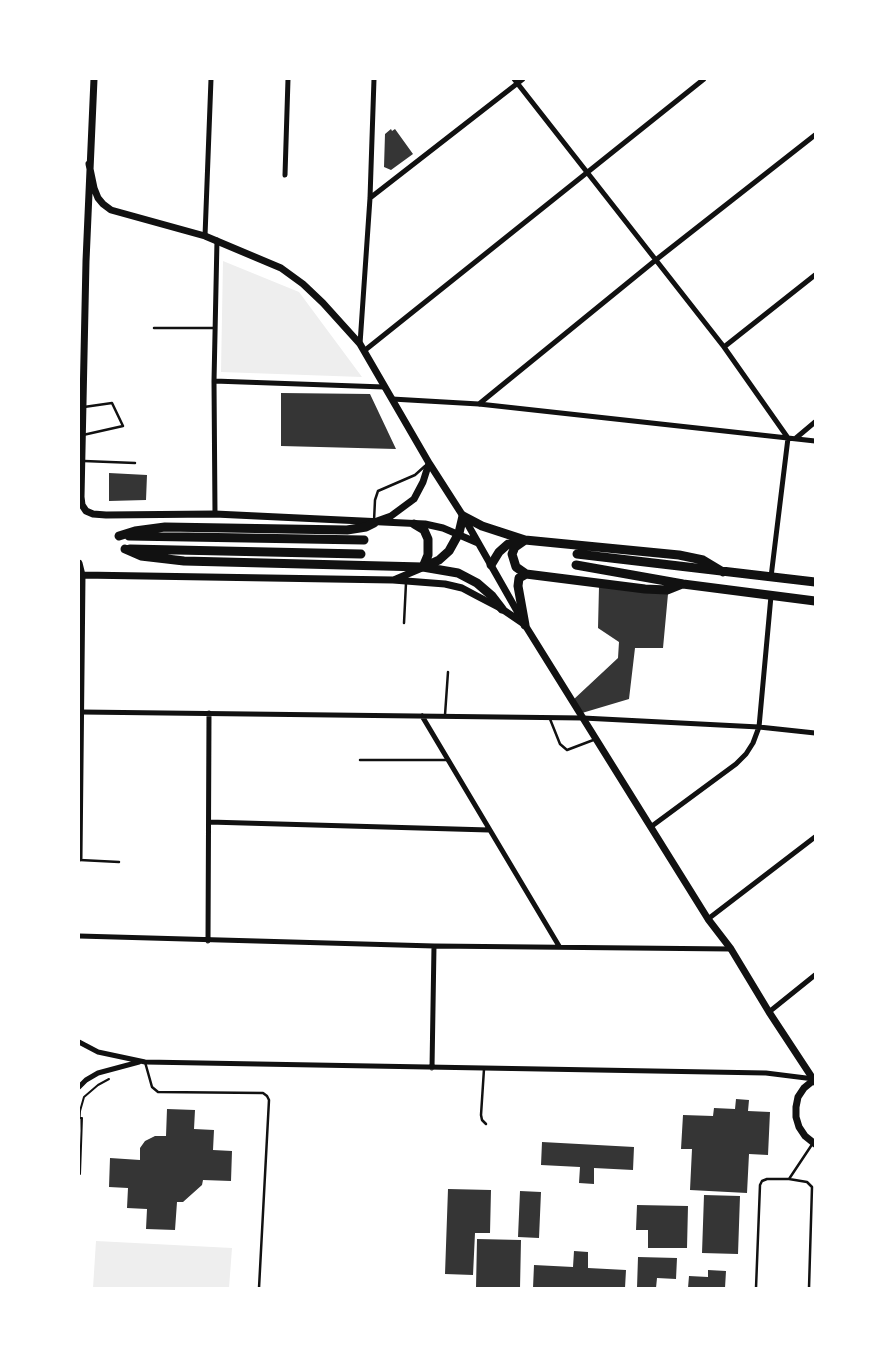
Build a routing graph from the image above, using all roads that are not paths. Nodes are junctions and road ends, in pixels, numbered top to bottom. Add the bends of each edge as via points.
1 (94, 79) edge
2 (211, 79) edge
3 (288, 79) edge
4 (374, 79) edge
5 (523, 79) edge
6 (704, 79) edge
7 (516, 81) edge
8 (815, 135) edge
9 (89, 164) junction
10 (588, 172) junction
11 (285, 175) dead end
12 (370, 198) junction
13 (205, 236) junction
14 (217, 240) junction
15 (657, 259) junction
16 (815, 275) edge
17 (154, 328) dead end
18 (215, 328) junction
19 (360, 344) junction
20 (724, 347) junction
21 (364, 351) junction
22 (214, 381) junction
23 (384, 387) junction
24 (392, 399) junction
25 (479, 404) junction
26 (81, 406) edge
27 (815, 422) edge
28 (83, 435) junction
29 (788, 438) junction
30 (796, 438) junction
31 (815, 441) edge
32 (81, 460) edge
33 (135, 463) dead end
34 (429, 463) junction
35 (215, 514) junction
36 (463, 516) junction
37 (374, 522) junction
38 (414, 524) junction
39 (459, 533) junction
40 (364, 540) dead end
41 (525, 540) junction
42 (478, 543) junction
43 (361, 554) dead end
44 (577, 554) dead end
45 (79, 563) edge
46 (491, 565) junction
47 (576, 565) dead end
48 (423, 567) junction
49 (723, 572) junction
50 (526, 574) junction
51 (82, 575) junction
52 (771, 577) junction
53 (393, 580) junction
54 (406, 581) junction
55 (815, 582) edge
56 (683, 584) junction
57 (771, 596) junction
58 (815, 601) edge
59 (502, 609) junction
60 (404, 623) dead end
61 (525, 625) junction
62 (448, 672) dead end
63 (81, 712) junction
64 (209, 714) junction
65 (422, 716) junction
66 (445, 716) junction
67 (550, 718) junction
68 (583, 718) junction
69 (759, 726) junction
70 (815, 733) edge
71 (596, 739) junction
72 (360, 760) dead end
73 (448, 760) junction
74 (209, 822) junction
75 (652, 826) junction
76 (489, 830) junction
77 (815, 837) edge
78 (79, 859) edge
79 (119, 862) dead end
80 (708, 919) junction
81 (79, 936) edge
82 (208, 940) junction
83 (434, 946) junction
84 (559, 946) junction
85 (730, 949) junction
86 (815, 975) edge
87 (769, 1012) junction
88 (79, 1042) edge
89 (144, 1061) junction
90 (432, 1068) junction
91 (484, 1068) junction
92 (815, 1080) edge
93 (79, 1087) edge
94 (486, 1124) dead end
95 (814, 1143) edge
96 (789, 1179) junction
97 (259, 1288) edge
98 (756, 1288) edge
99 (809, 1288) edge

1 - 9 street
2 - 13 street
3 - 11 street
4 - 12 street
5 - 7 street
6 - 10 street
7 - 10 street
7 - 12 street
8 - 15 street
9 - 13 street via 98,198 111,210
9 - 26 street via 84,395
10 - 15 street
10 - 21 street
12 - 19 street
13 - 14 street
14 - 18 street
14 - 19 street via 282,268 323,303
15 - 20 street
15 - 25 street
16 - 20 street
17 - 18 lane
18 - 22 street
19 - 21 street
20 - 29 street
21 - 23 street
22 - 23 street
22 - 35 street
23 - 24 street
24 - 25 street
24 - 34 street
25 - 29 street
26 - 28 street
26 - 28 lane via 112,403 124,426
27 - 30 street
28 - 32 street
29 - 30 street
29 - 52 street
30 - 31 street
32 - 33 lane
32 - 35 street via 82,505 93,514
34 - 36 street
34 - 37 street via 414,498 391,516
34 - 37 lane via 415,475 378,491
35 - 37 street
36 - 39 main road
36 - 41 main road
36 - 42 street
37 - 38 street
37 - 40 main road via 366,527 347,530 165,527 119,536
38 - 39 street
38 - 48 main road via 424,530 428,540 428,555
39 - 42 street
39 - 48 main road via 449,551
41 - 46 main road via 508,544
41 - 49 main road via 679,555 703,560
41 - 50 main road via 515,546 512,554 516,567
42 - 46 street
43 - 48 main road via 122,549 141,556 184,561
44 - 49 main road
45 - 51 street
46 - 61 street
47 - 56 main road
48 - 53 street
48 - 59 main road via 458,574 477,583
49 - 52 main road
50 - 56 main road via 645,589 667,590
50 - 61 main road via 519,578 518,586
51 - 53 street
51 - 63 street
52 - 55 main road
53 - 54 street
54 - 59 street via 462,588
54 - 60 lane
56 - 57 main road
57 - 58 main road
57 - 69 street
59 - 61 street
61 - 68 street
62 - 66 lane
63 - 64 street
63 - 78 street
64 - 65 street
64 - 74 street
65 - 66 street
65 - 73 street
66 - 67 street
67 - 68 street
67 - 71 lane via 560,744 567,750
68 - 69 street
68 - 71 street
69 - 70 street
69 - 75 street via 753,743 736,764
71 - 75 street
72 - 73 lane
73 - 76 street
74 - 76 street
74 - 82 street
75 - 80 street
76 - 84 street
77 - 80 street
78 - 79 lane
80 - 85 street
81 - 82 street
82 - 83 street
83 - 84 street
83 - 90 street
84 - 85 street
85 - 87 street
86 - 87 street
87 - 92 street
88 - 89 street via 98,1052
89 - 90 street
89 - 93 street via 98,1073
89 - 97 lane via 152,1087 158,1092 263,1093 267,1096
90 - 91 street
91 - 92 street via 766,1074
91 - 94 lane via 482,1120
92 - 95 street via 798,1096 796,1107 799,1127
95 - 96 lane
96 - 98 lane via 766,1179 760,1186
96 - 99 lane via 807,1182 812,1187

